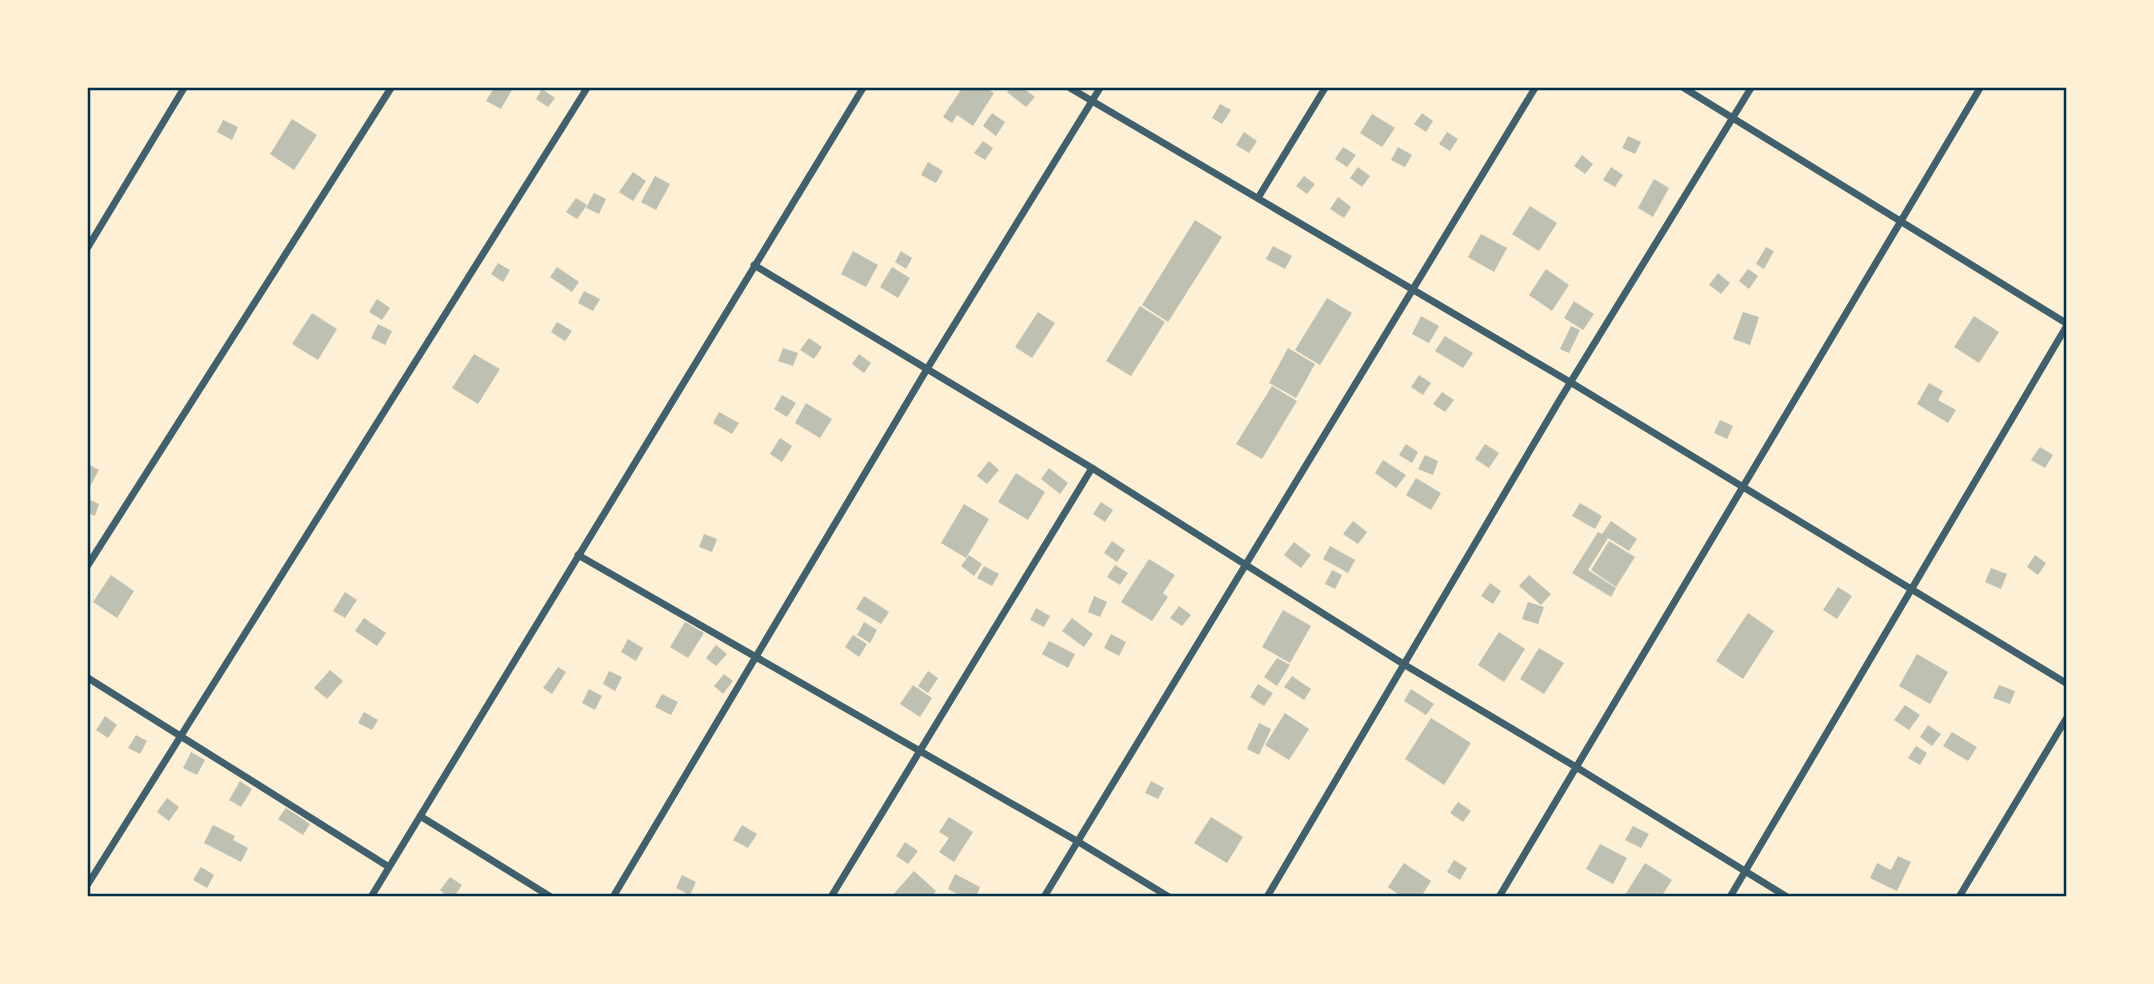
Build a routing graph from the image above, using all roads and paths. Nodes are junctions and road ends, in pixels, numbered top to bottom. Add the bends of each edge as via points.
1 (184, 88) edge
2 (391, 88) edge
3 (587, 88) edge
4 (863, 88) edge
5 (1070, 88) edge
6 (1100, 88) edge
7 (1325, 88) edge
8 (1535, 88) edge
9 (1684, 88) edge
10 (1751, 88) edge
11 (1980, 88) edge
12 (1092, 101) junction
13 (1732, 117) junction
14 (1258, 198) junction
15 (1901, 220) junction
16 (88, 247) edge
17 (754, 265) junction
18 (1411, 289) junction
19 (2067, 325) edge
20 (928, 369) junction
21 (1570, 383) junction
22 (1092, 468) junction
23 (1742, 488) junction
24 (578, 555) junction
25 (88, 565) edge
26 (1245, 565) junction
27 (1912, 589) junction
28 (757, 656) junction
29 (1405, 665) junction
30 (88, 678) edge
31 (2067, 683) edge
32 (2067, 719) edge
33 (179, 735) junction
34 (920, 750) junction
35 (1576, 767) junction
36 (420, 816) junction
37 (1077, 841) junction
38 (389, 867) junction
39 (1745, 871) junction
40 (88, 884) edge
41 (371, 897) edge
42 (551, 897) edge
43 (613, 897) edge
44 (831, 897) edge
45 (1044, 897) edge
46 (1169, 897) edge
47 (1267, 897) edge
48 (1499, 897) edge
49 (1730, 897) edge
50 (1787, 897) edge
51 (1959, 897) edge

1 - 16 street
2 - 25 street
3 - 33 street
4 - 17 street
5 - 12 street
6 - 12 street
7 - 14 street
8 - 18 street
9 - 13 street
10 - 13 street
11 - 15 street
12 - 14 street
12 - 20 street
13 - 15 street
13 - 21 street
14 - 18 street
15 - 19 street
15 - 23 street
17 - 20 street
17 - 24 street
18 - 21 street
18 - 26 street
19 - 27 street
20 - 22 street
20 - 28 street
21 - 23 street
21 - 29 street
22 - 26 street
22 - 34 street
23 - 27 street
23 - 35 street
24 - 28 street
24 - 36 street
26 - 29 street
26 - 37 street
27 - 31 street
27 - 39 street
28 - 34 street
28 - 43 street
29 - 35 street
29 - 47 street
30 - 33 street
32 - 51 street
33 - 38 street
33 - 40 street
34 - 37 street
34 - 44 street
35 - 39 street
35 - 48 street
36 - 38 street
36 - 42 street
37 - 45 street
37 - 46 street
38 - 41 street
39 - 49 street
39 - 50 street

